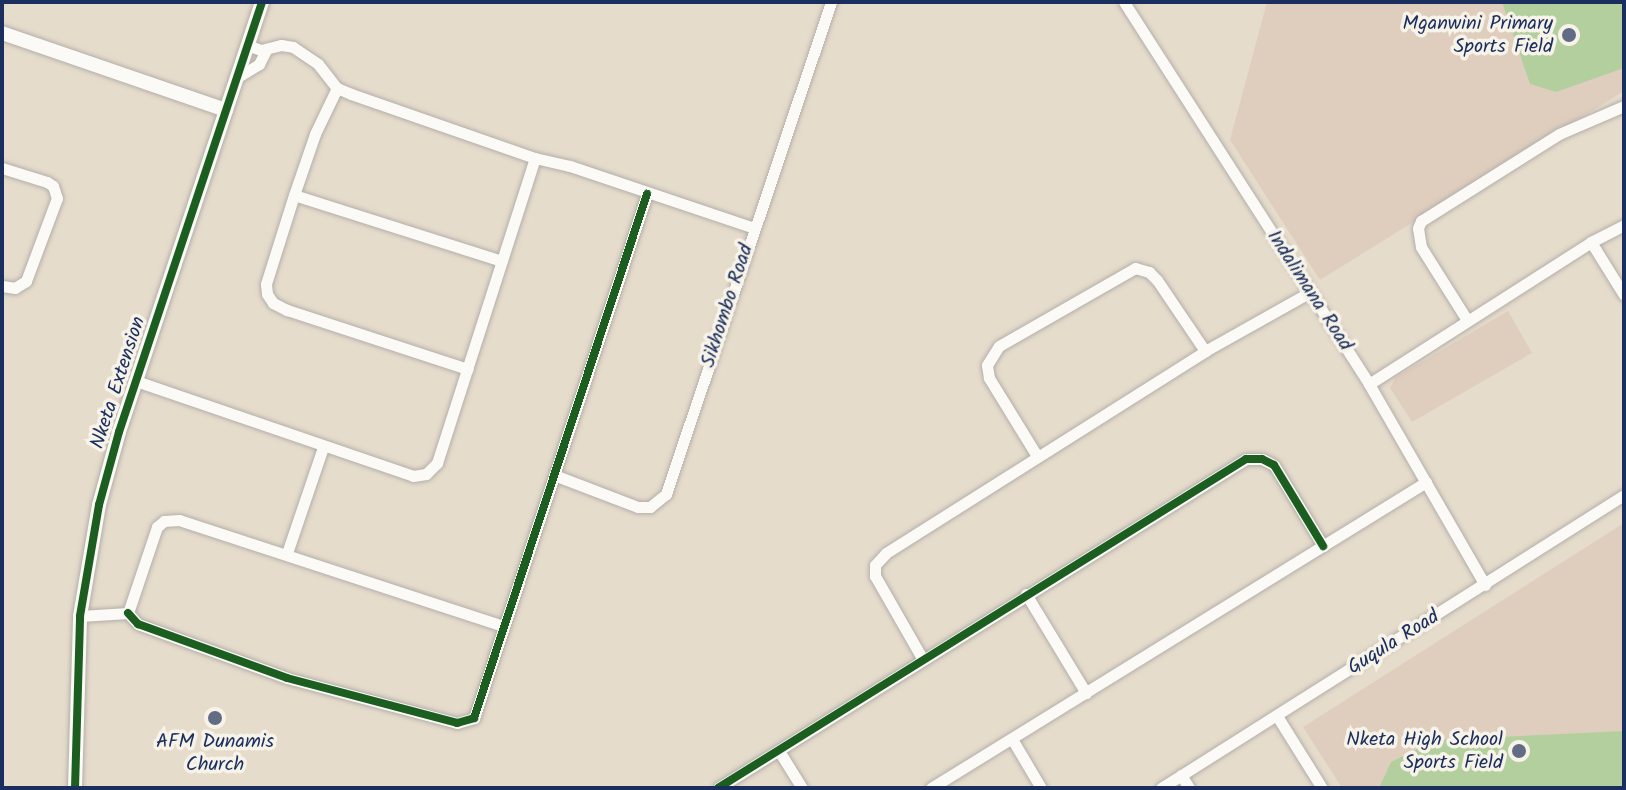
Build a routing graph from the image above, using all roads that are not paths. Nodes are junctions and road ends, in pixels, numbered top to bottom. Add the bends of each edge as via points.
1 (262, 2) edge
2 (831, 2) edge
3 (1124, 2) edge
4 (2, 33) edge
5 (247, 45) junction
6 (266, 50) junction
7 (236, 78) junction
8 (337, 88) junction
9 (1624, 106) edge
10 (226, 110) junction
11 (535, 158) junction
12 (2, 168) edge
13 (647, 194) junction
14 (294, 195) junction
15 (1624, 225) edge
16 (754, 228) junction
17 (1591, 242) junction
18 (502, 261) junction
19 (2, 286) edge
20 (1310, 292) junction
21 (1624, 295) edge
22 (1467, 320) junction
23 (1205, 351) junction
24 (468, 369) junction
25 (136, 381) junction
26 (1369, 384) junction
27 (323, 447) junction
28 (1037, 456) junction
29 (554, 475) junction
30 (1426, 482) junction
31 (1624, 495) edge
32 (1323, 546) junction
33 (287, 553) junction
34 (1485, 585) junction
35 (1026, 594) junction
36 (128, 613) junction
37 (80, 616) junction
38 (503, 626) junction
39 (922, 658) junction
40 (1086, 693) junction
41 (1277, 716) junction
42 (1012, 739) junction
43 (779, 751) junction
44 (1181, 775) junction
45 (75, 788) edge
46 (718, 788) edge
47 (802, 788) edge
48 (931, 788) edge
49 (1041, 788) edge
50 (1161, 788) edge
51 (1189, 788) edge
52 (1322, 788) edge

1 - 5 street, Nketa Extension
2 - 16 street, Sikhombo Road
3 - 20 street, Indalimana Road
4 - 10 street
5 - 6 street
5 - 7 street, Nketa Extension
6 - 7 street via 259,64
6 - 8 street via 281,45 302,51
7 - 10 street, Nketa Extension
8 - 11 street
8 - 14 street
9 - 22 street via 1559,134 1421,221 1421,247
10 - 25 street, Nketa Extension
11 - 13 street
11 - 18 street
12 - 19 street via 47,182 57,198 26,281 15,288
13 - 16 street
13 - 29 street
14 - 18 street
14 - 24 street via 266,284 273,303
15 - 17 street
16 - 29 street, Sikhombo Road via 660,501 638,507
17 - 21 street
17 - 22 street
18 - 24 street
20 - 23 street
20 - 26 street, Indalimana Road
22 - 26 street
23 - 28 street
23 - 28 street via 1157,280 1135,268 1013,338 994,351 987,371
24 - 27 street via 437,463 426,474 413,476
25 - 27 street
25 - 37 street, Nketa Extension via 99,505
26 - 30 street, Indalimana Road
27 - 33 street
28 - 39 street via 875,565 880,588
29 - 38 street
30 - 32 street
30 - 34 street, Indalimana Road
31 - 34 street, Guqula Road
32 - 35 street via 1274,465 1246,459
32 - 40 street
33 - 36 street via 187,521 164,521 154,535
33 - 38 street
34 - 41 street, Guqula Road
35 - 39 street
35 - 40 street
36 - 37 street
36 - 38 street via 138,624 287,678 457,723 469,722 477,714
37 - 45 street, Nketa Extension
39 - 43 street
40 - 42 street
41 - 44 street, Guqula Road
41 - 52 street
42 - 48 street
42 - 49 street
43 - 46 street
43 - 47 street
44 - 50 street, Guqula Road
44 - 51 street

